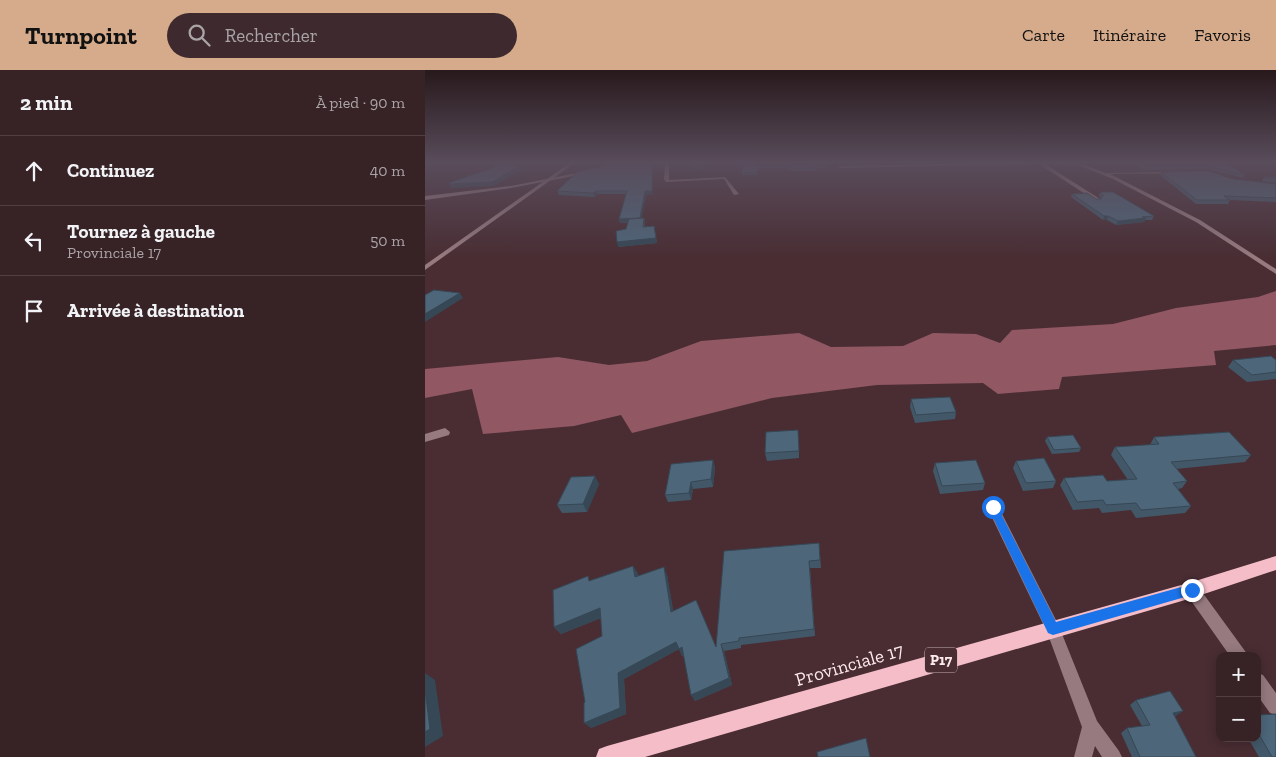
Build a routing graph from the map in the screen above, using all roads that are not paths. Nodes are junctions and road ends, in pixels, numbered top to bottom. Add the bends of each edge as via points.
1 (451, 194) edge
2 (527, 194) edge
3 (1088, 194) edge
4 (1145, 194) edge
5 (425, 198) edge
6 (1097, 200) edge
7 (425, 268) edge
8 (1276, 272) edge
9 (445, 432) dead end
10 (425, 438) edge
11 (993, 507) dead end
12 (1276, 564) edge
13 (1192, 590) junction
14 (1053, 629) junction
15 (1236, 652) edge
16 (1261, 686) edge
17 (1276, 707) edge
18 (1091, 727) junction
19 (607, 757) edge
20 (1083, 757) edge
21 (1113, 757) edge

1 - 5 street
2 - 7 street
3 - 6 street
4 - 8 street via 1198,221
9 - 10 street
11 - 14 street
12 - 13 main road, Provinciale 17 / P17
13 - 14 main road, Provinciale 17 / P17
13 - 15 street
14 - 18 street
14 - 19 main road, Provinciale 17 / P17
16 - 17 street
18 - 20 street
18 - 21 street

